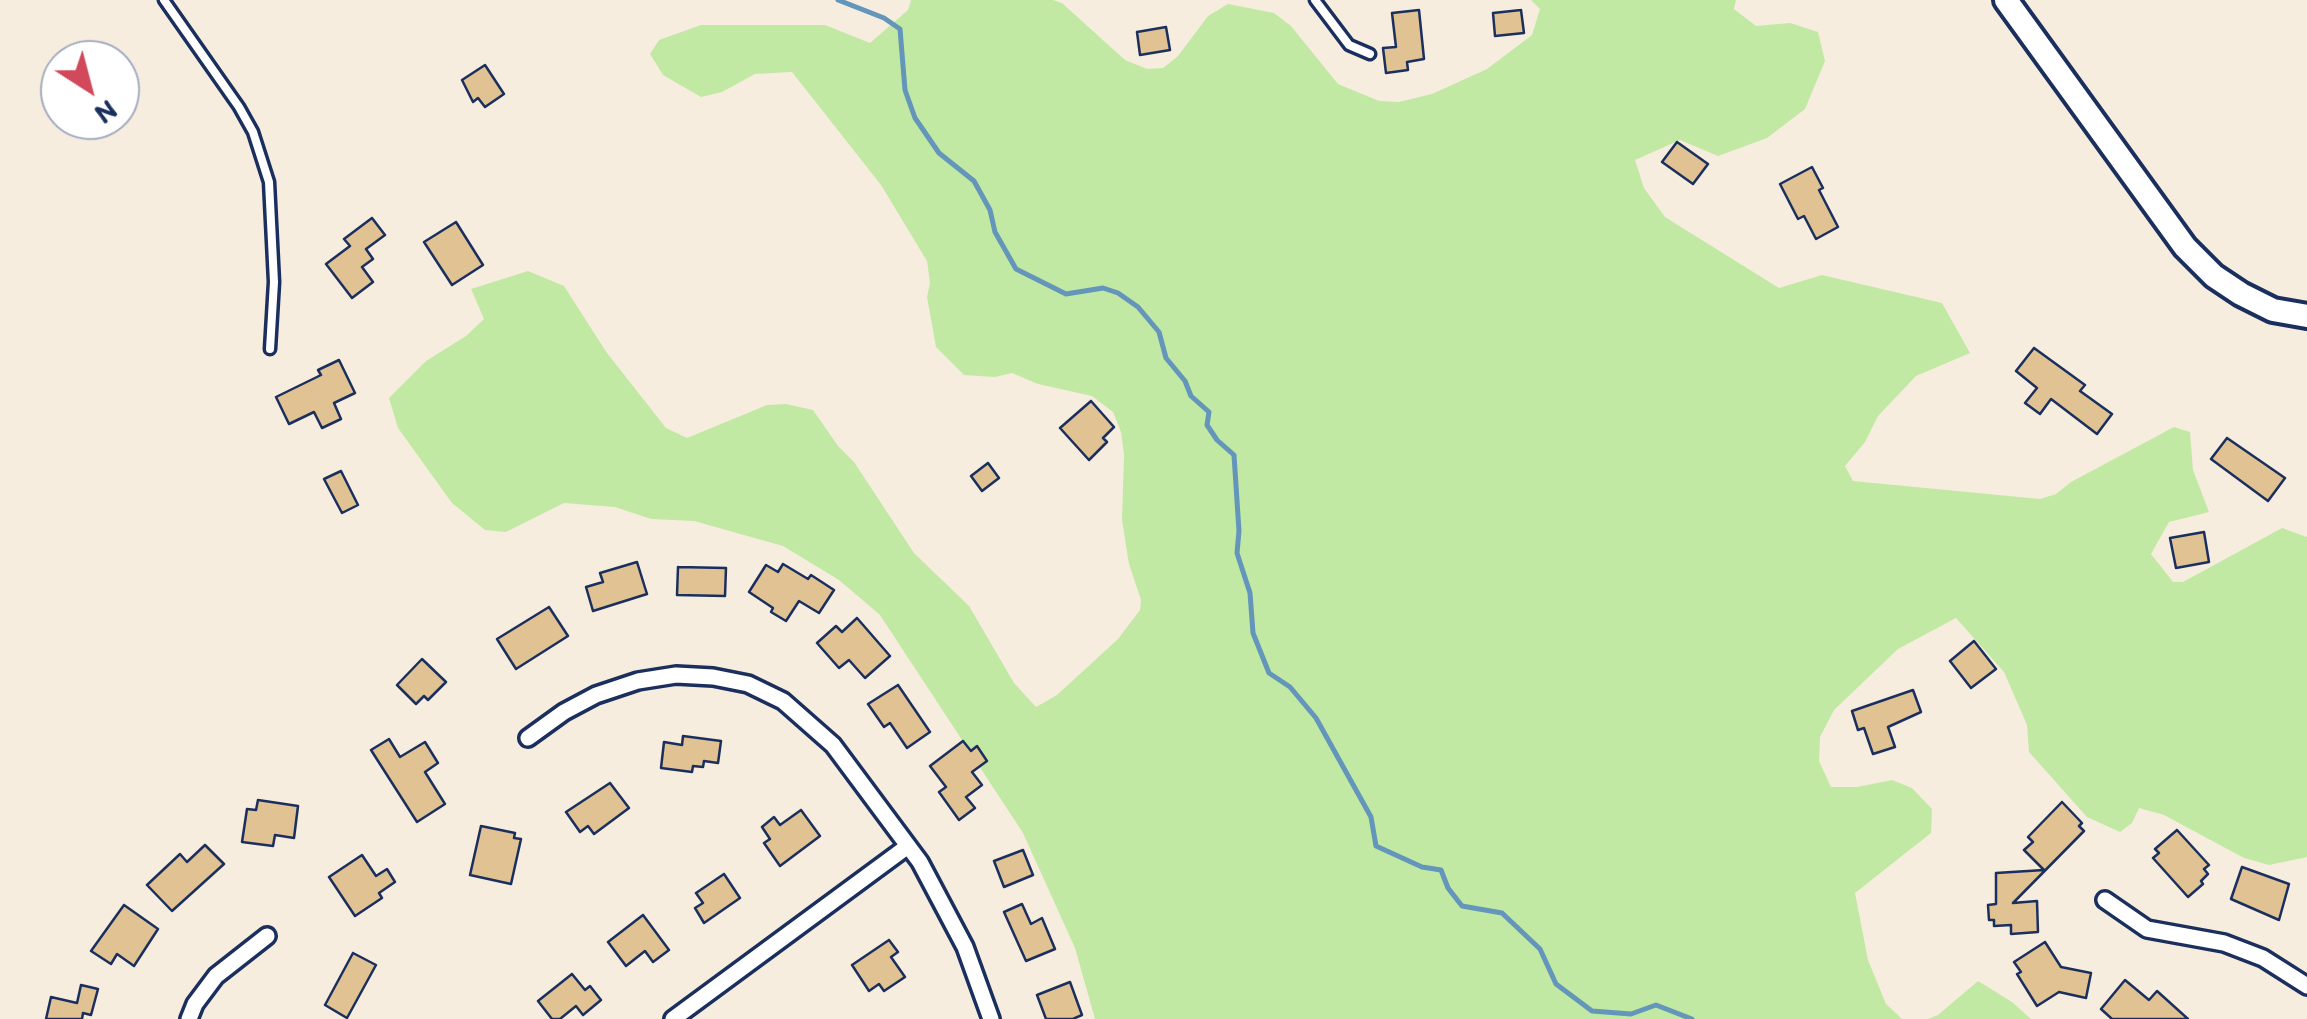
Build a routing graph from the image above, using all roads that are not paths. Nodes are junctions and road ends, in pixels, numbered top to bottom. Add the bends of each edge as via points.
1 (164, 0) edge
2 (1314, 0) edge
3 (2006, 0) edge
4 (1370, 54) dead end
5 (2307, 316) edge
6 (270, 349) dead end
7 (528, 738) dead end
8 (908, 846) junction
9 (2106, 900) dead end
10 (267, 936) dead end
11 (2307, 986) edge
12 (189, 1019) edge
13 (673, 1019) edge
14 (991, 1019) edge

1 - 6 lane via 239,107 269,182
2 - 4 lane via 1348,45
3 - 5 street via 2185,246 2241,294 2273,310
7 - 8 street via 596,695 638,681 676,675 748,684 808,720
8 - 13 street
8 - 14 street via 965,947
9 - 11 street via 2147,929 2224,943
10 - 12 street via 216,976

